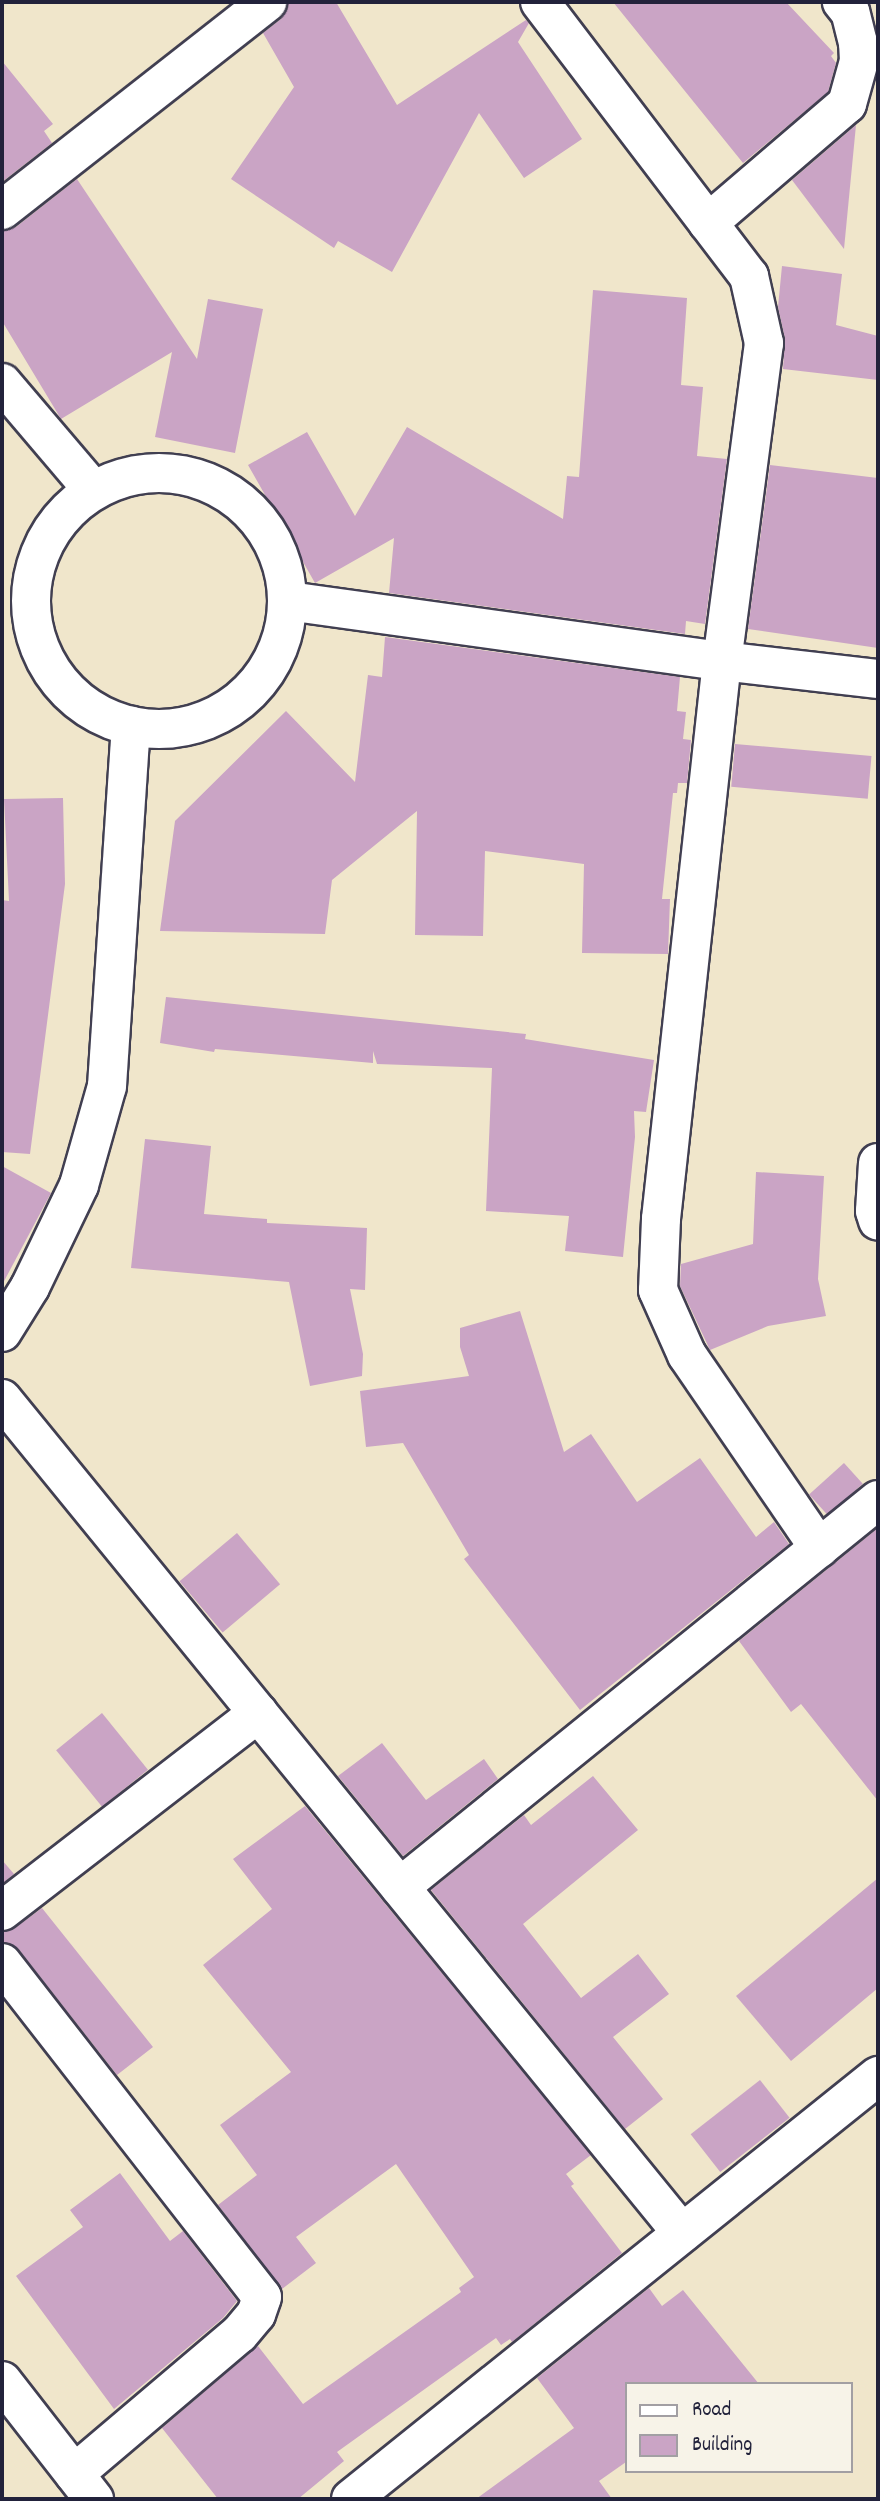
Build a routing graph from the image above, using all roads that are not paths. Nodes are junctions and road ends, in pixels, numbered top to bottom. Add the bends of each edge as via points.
1 (267, 2) edge
2 (540, 2) edge
3 (842, 2) edge
4 (2, 210) edge
5 (708, 223) junction
6 (2, 383) edge
7 (93, 490) junction
8 (288, 601) junction
9 (722, 661) junction
10 (878, 679) edge
11 (131, 726) junction
12 (878, 1163) edge
13 (878, 1221) edge
14 (2, 1332) edge
15 (2, 1399) edge
16 (878, 1500) edge
17 (819, 1548) junction
18 (258, 1713) junction
19 (400, 1887) junction
20 (2, 1911) edge
21 (2, 1963) edge
22 (878, 2076) edge
23 (682, 2233) junction
24 (2, 2381) edge
25 (84, 2487) edge
26 (351, 2499) edge

1 - 4 street
2 - 5 street
3 - 5 street via 850,12 859,61 847,104
5 - 9 street via 749,276 764,344
6 - 7 street
7 - 8 street via 129,475 167,472 205,481 239,500 265,528 282,563
7 - 11 street via 59,518 37,556 30,599 36,642 58,680 91,710
8 - 9 street
8 - 11 street via 282,640 265,674 240,702 207,721 169,730
9 - 10 street
9 - 17 street via 661,1219 658,1290 687,1355
11 - 14 street via 107,1086 79,1185
12 - 13 street
15 - 18 street
16 - 17 street
17 - 19 street
18 - 19 street
18 - 20 street
19 - 23 street
21 - 25 street via 262,2297 256,2314 239,2334
22 - 23 street
23 - 26 street
24 - 25 street

